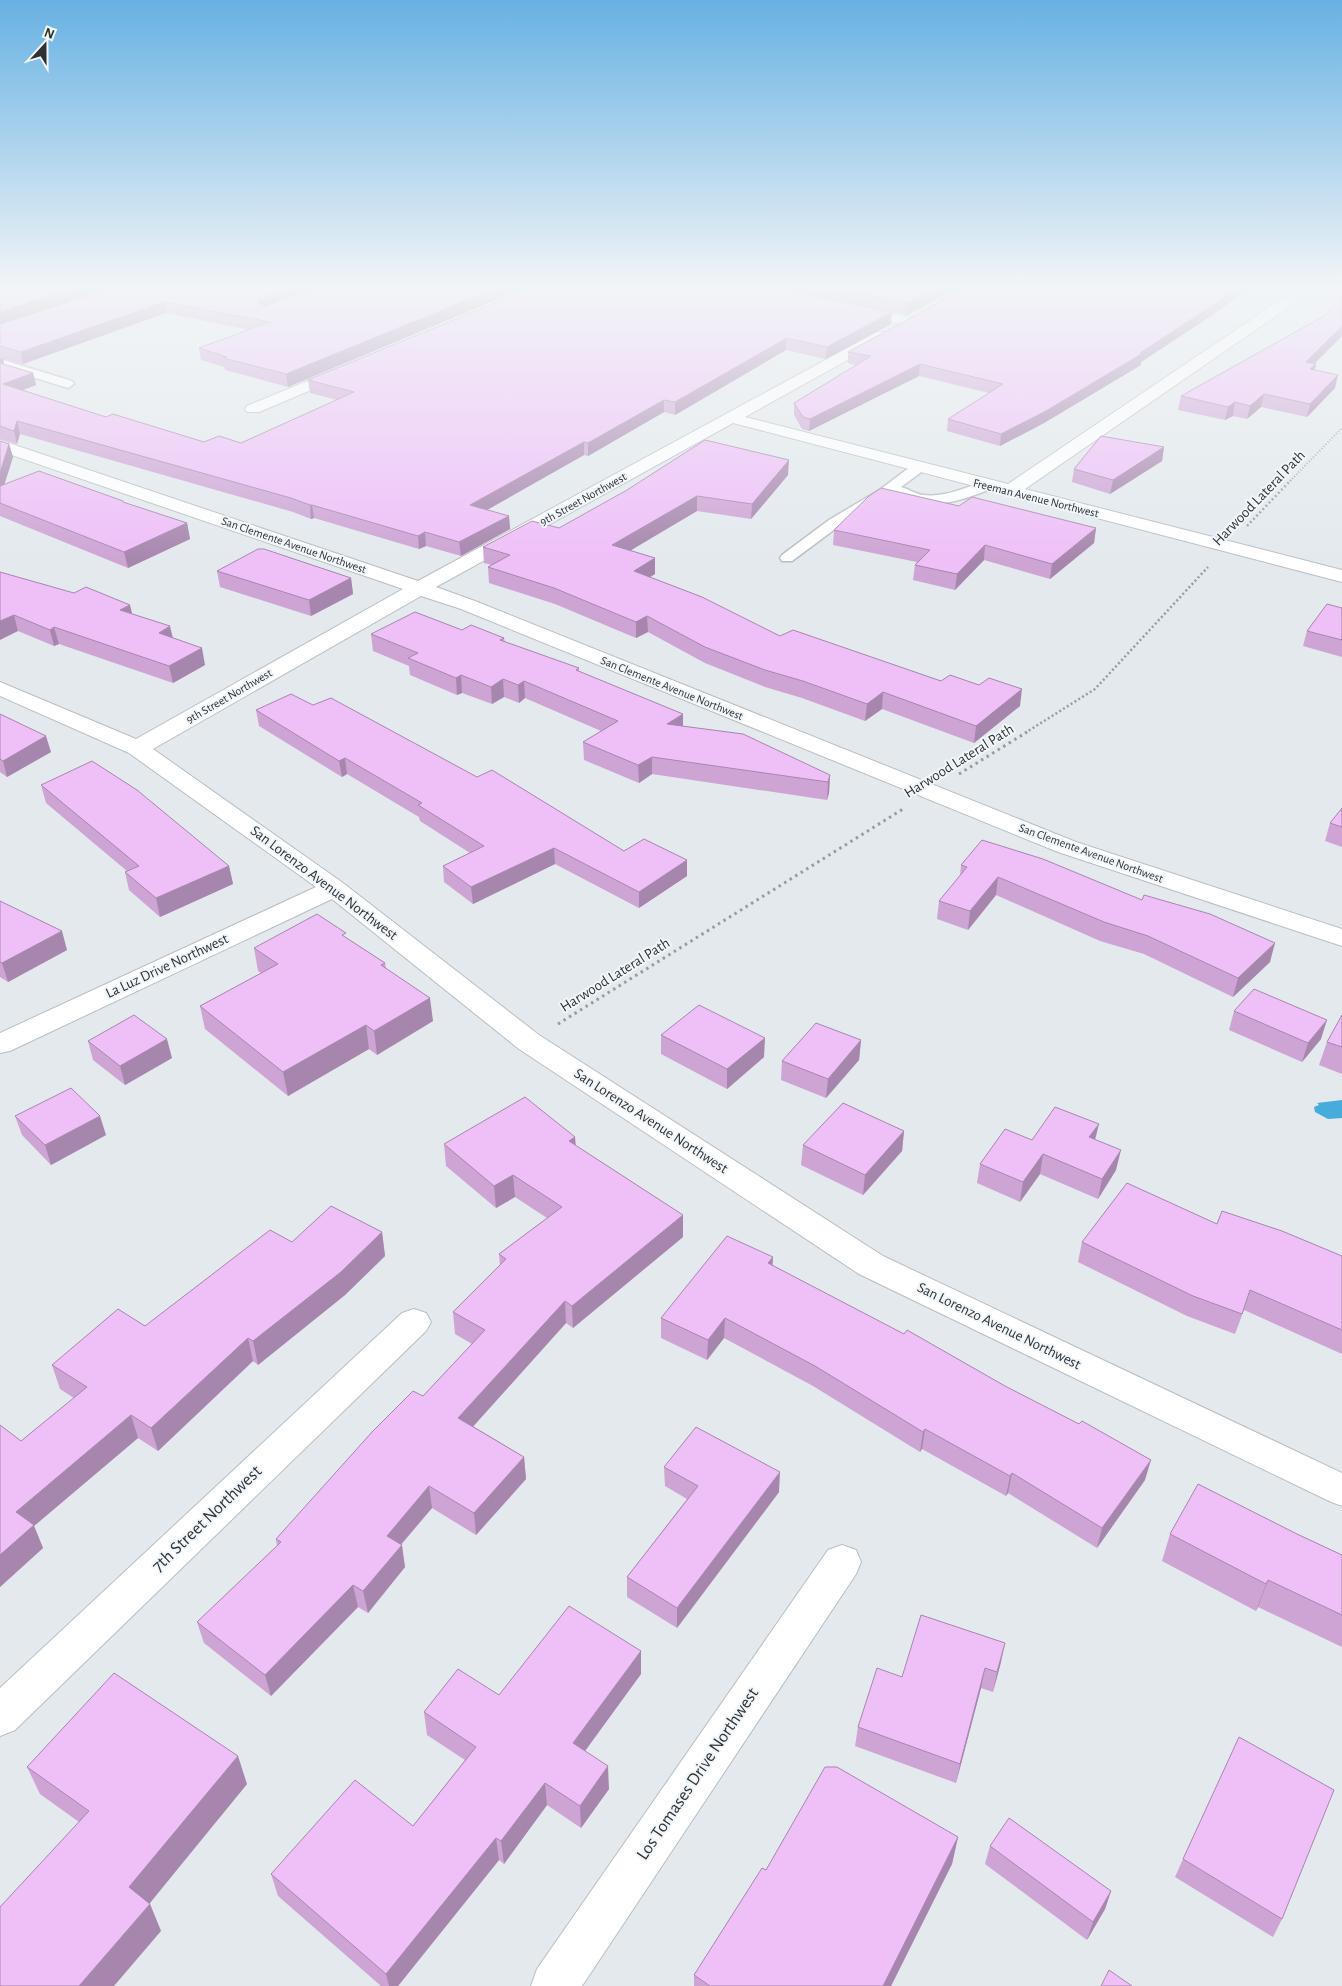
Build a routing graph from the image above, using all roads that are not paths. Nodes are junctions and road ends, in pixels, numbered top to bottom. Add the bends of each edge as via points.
1 (44, 377) edge
2 (331, 377) edge
3 (806, 377) edge
4 (1177, 377) edge
5 (68, 384) dead end
6 (253, 409) dead end
7 (731, 418) junction
8 (0, 445) edge
9 (919, 467) junction
10 (896, 484) junction
11 (988, 485) junction
12 (1010, 491) junction
13 (787, 558) dead end
14 (1342, 576) edge
15 (420, 588) junction
16 (0, 688) edge
17 (137, 748) junction
18 (334, 888) junction
19 (1342, 938) edge
20 (0, 1044) edge
21 (414, 1322) dead end
22 (1342, 1490) edge
23 (842, 1562) dead end
24 (0, 1716) edge
25 (554, 1986) edge

1 - 5 lane
2 - 6 street
3 - 7 street, 9th Street Northwest
4 - 12 street
7 - 9 street, Freeman Avenue Northwest
7 - 15 street, 9th Street Northwest
8 - 15 street, San Clemente Avenue Northwest
9 - 10 lane
9 - 11 street, Freeman Avenue Northwest
10 - 11 lane via 909,496 933,499 948,499
10 - 13 lane via 834,523
11 - 12 street, Freeman Avenue Northwest
12 - 14 street, Freeman Avenue Northwest
15 - 17 street, 9th Street Northwest
15 - 19 street, San Clemente Avenue Northwest via 1067,847
16 - 17 street, San Lorenzo Avenue Northwest
17 - 18 street, San Lorenzo Avenue Northwest
18 - 20 street, La Luz Drive Northwest
18 - 22 street, San Lorenzo Avenue Northwest via 529,1042 871,1265
21 - 24 street, 7th Street Northwest
23 - 25 street, Los Tomases Drive Northwest

